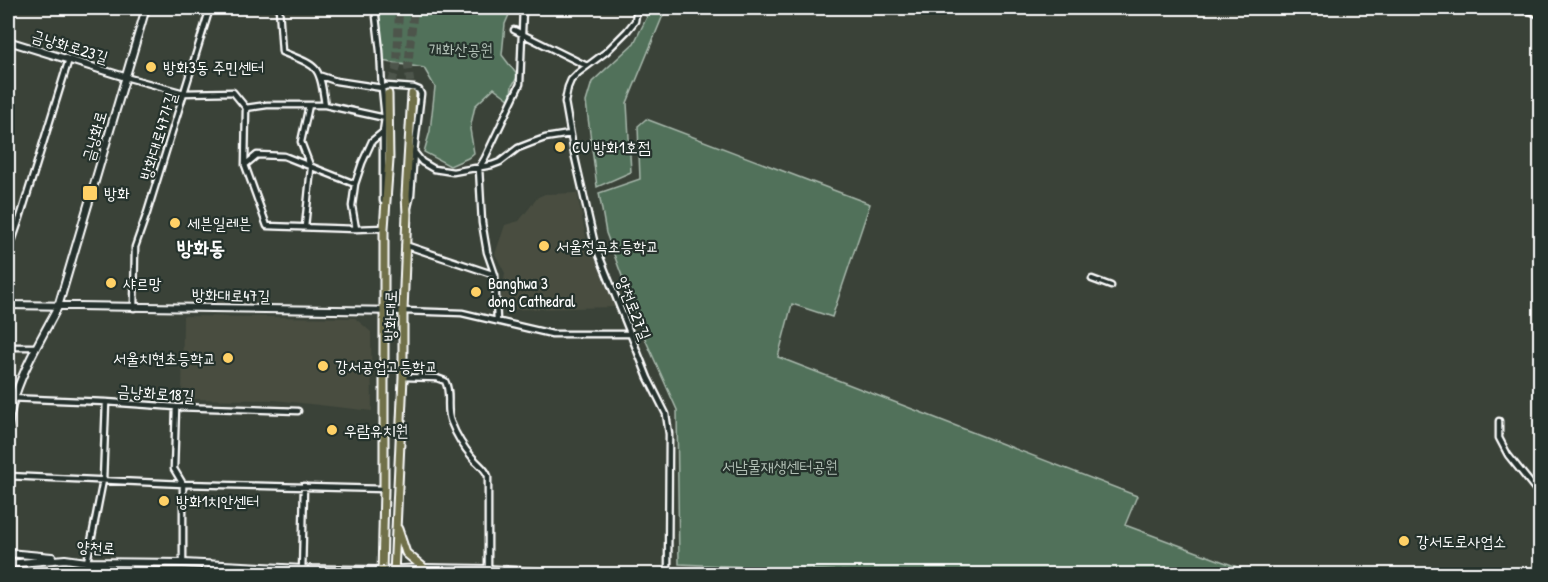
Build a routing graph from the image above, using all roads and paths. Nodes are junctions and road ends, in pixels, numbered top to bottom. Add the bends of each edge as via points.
1 (146, 8) edge
2 (210, 8) edge
3 (279, 8) edge
4 (375, 8) edge
5 (523, 8) edge
6 (637, 8) edge
7 (1528, 8) edge
8 (1540, 13) edge
9 (514, 30) dead end
10 (522, 33) junction
11 (8, 41) edge
12 (69, 59) junction
13 (587, 66) junction
14 (321, 76) junction
15 (125, 77) junction
16 (381, 88) junction
17 (184, 93) junction
18 (388, 94) tunnel mouth
19 (412, 94) tunnel mouth
20 (309, 105) junction
21 (325, 105) junction
22 (246, 108) junction
23 (385, 118) junction
24 (383, 132) junction
25 (570, 134) junction
26 (414, 152) junction
27 (245, 165) junction
28 (311, 168) junction
29 (479, 168) junction
30 (355, 184) junction
31 (407, 214) junction
32 (384, 216) junction
33 (304, 227) junction
34 (384, 228) junction
35 (356, 229) junction
36 (405, 245) junction
37 (8, 253) edge
38 (495, 275) junction
39 (1092, 279) dead end
40 (1111, 286) dead end
41 (8, 305) edge
42 (58, 307) junction
43 (134, 308) junction
44 (384, 311) junction
45 (404, 311) junction
46 (497, 321) junction
47 (631, 334) junction
48 (8, 346) edge
49 (36, 347) junction
50 (403, 377) junction
51 (11, 398) edge
52 (106, 402) junction
53 (176, 407) junction
54 (297, 411) dead end
55 (1499, 421) dead end
56 (8, 428) edge
57 (8, 476) edge
58 (103, 480) junction
59 (183, 484) junction
60 (304, 486) junction
61 (384, 489) junction
62 (1540, 495) edge
63 (396, 525) junction
64 (8, 553) edge
65 (65, 559) junction
66 (87, 562) junction
67 (183, 563) junction
68 (8, 564) edge
69 (204, 565) junction
70 (424, 568) junction
71 (409, 569) junction
72 (488, 569) junction
73 (302, 572) edge
74 (382, 572) edge
75 (395, 572) edge
76 (456, 572) edge
77 (88, 574) edge
78 (206, 574) edge
79 (415, 574) edge
80 (578, 574) edge
81 (668, 574) edge

1 - 15 main road, 금낭화로
2 - 17 street, 방화대로47가길
3 - 14 street via 282,52 312,64
4 - 16 street
5 - 10 street
6 - 13 street, 양천로27길 via 635,21 627,31
7 - 8 highway
9 - 10 street
10 - 13 street
10 - 29 street via 520,84
11 - 12 main road, 금낭화로23길
12 - 15 main road, 금낭화로23길
12 - 37 street
13 - 25 street, 양천로27길 via 568,87
14 - 16 street
14 - 21 street
15 - 17 street
15 - 42 main road, 금낭화로
16 - 23 street
16 - 26 street via 419,90
17 - 22 street via 233,92
17 - 43 street, 방화대로47가길 via 135,247
18 - 32 main road, 방화대로 via 389,160
19 - 31 main road, 방화대로
20 - 21 street
20 - 22 street
20 - 28 street via 301,142
21 - 23 street
22 - 27 street
23 - 24 street
24 - 30 street via 372,141
24 - 32 street
25 - 29 street via 531,143 500,162
25 - 47 street, 양천로27길 via 595,245
26 - 29 street via 434,169 453,172
26 - 31 street
27 - 28 street via 257,155 284,156
27 - 33 street via 267,226
28 - 30 street
28 - 33 street
29 - 38 street via 482,223
30 - 35 street via 352,206
31 - 36 main road, 방화대로
32 - 34 main road, 방화대로
33 - 35 street
34 - 35 street
34 - 44 main road, 방화대로
36 - 38 street
36 - 45 main road, 방화대로
38 - 46 street
39 - 40 street
41 - 42 main road
42 - 43 main road, 방화대로47길
42 - 49 main road, 금낭화로
43 - 44 main road, 방화대로47길
44 - 45 main road, 방화대로47길
44 - 61 main road, 방화대로
45 - 46 street via 462,313
45 - 50 main road, 방화대로
46 - 47 street via 552,334
47 - 81 street, 양천로27길 via 666,414
48 - 49 street
49 - 51 main road, 금낭화로
50 - 63 main road, 방화대로
50 - 72 street via 446,381 448,416 467,451 486,471
51 - 52 street, 금낭화로18길
51 - 56 main road, 금낭화로
52 - 53 street, 금낭화로18길
52 - 58 street
53 - 54 street, 금낭화로18길
53 - 59 street via 174,469
55 - 62 street via 1499,438 1508,455
57 - 58 street
58 - 59 street
58 - 66 street
59 - 60 street
59 - 67 street
60 - 61 street
60 - 73 street
61 - 74 main road, 방화대로
63 - 70 main road via 406,553
63 - 75 main road, 방화대로
64 - 65 main road
65 - 66 main road, 양천로
65 - 68 main road, 양천로
66 - 67 main road, 양천로
66 - 77 street
67 - 69 main road, 양천로
69 - 73 main road, 양천로
69 - 78 street
70 - 71 main road, 양천로
70 - 76 main road, 양천로
71 - 75 main road, 양천로
71 - 79 street
72 - 76 main road, 양천로
72 - 80 main road, 양천로
73 - 74 main road, 양천로
74 - 75 main road, 양천로

